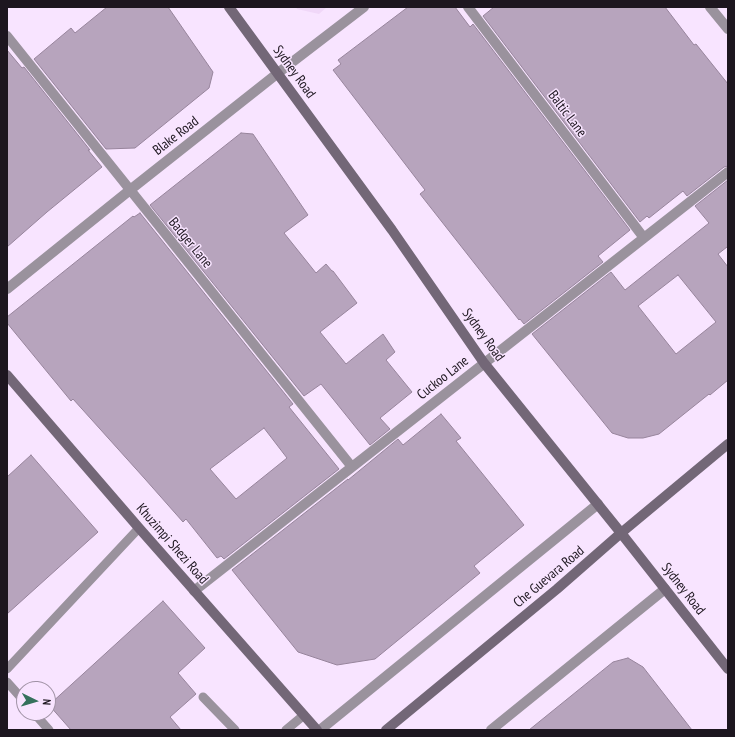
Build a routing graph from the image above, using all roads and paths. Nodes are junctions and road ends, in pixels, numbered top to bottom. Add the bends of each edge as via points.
1 (229, 7) edge
2 (364, 7) edge
3 (468, 7) edge
4 (710, 7) edge
5 (728, 29) edge
6 (7, 36) edge
7 (278, 73) junction
8 (728, 172) edge
9 (130, 190) junction
10 (644, 238) junction
11 (7, 289) edge
12 (484, 363) junction
13 (7, 375) edge
14 (728, 444) edge
15 (352, 467) junction
16 (598, 504) junction
17 (139, 528) junction
18 (621, 533) junction
19 (665, 589) junction
20 (194, 590) junction
21 (7, 669) edge
22 (728, 669) edge
23 (7, 682) edge
24 (16, 692) edge
25 (203, 697) dead end
26 (304, 715) junction
27 (41, 721) edge
28 (49, 730) edge
29 (235, 730) edge
30 (286, 730) edge
31 (318, 730) edge
32 (386, 730) edge
33 (491, 730) edge

1 - 7 main road, Sydney Road
2 - 7 street, Blake Road
3 - 10 street, Baltic Lane
4 - 5 street
6 - 9 street, Badger Lane
7 - 9 street, Blake Road
7 - 12 main road, Sydney Road
8 - 10 street, Cuckoo Lane
9 - 11 street, Blake Road
9 - 15 street, Badger Lane
10 - 12 street, Cuckoo Lane
12 - 15 street, Cuckoo Lane
12 - 16 main road, Sydney Road
13 - 17 main road, Khuzimpi Shezi Road
14 - 18 main road, Che Guevara Road
15 - 20 street, Cuckoo Lane
16 - 18 main road, Sydney Road
16 - 31 street, Che Guevara Road
17 - 20 main road, Khuzimpi Shezi Road
17 - 21 lane
18 - 19 main road, Sydney Road
18 - 32 main road, Che Guevara Road
19 - 22 main road, Sydney Road
19 - 33 street
20 - 26 main road, Khuzimpi Shezi Road
23 - 24 lane
25 - 29 lane
26 - 30 lane
26 - 31 main road, Khuzimpi Shezi Road
27 - 28 lane

